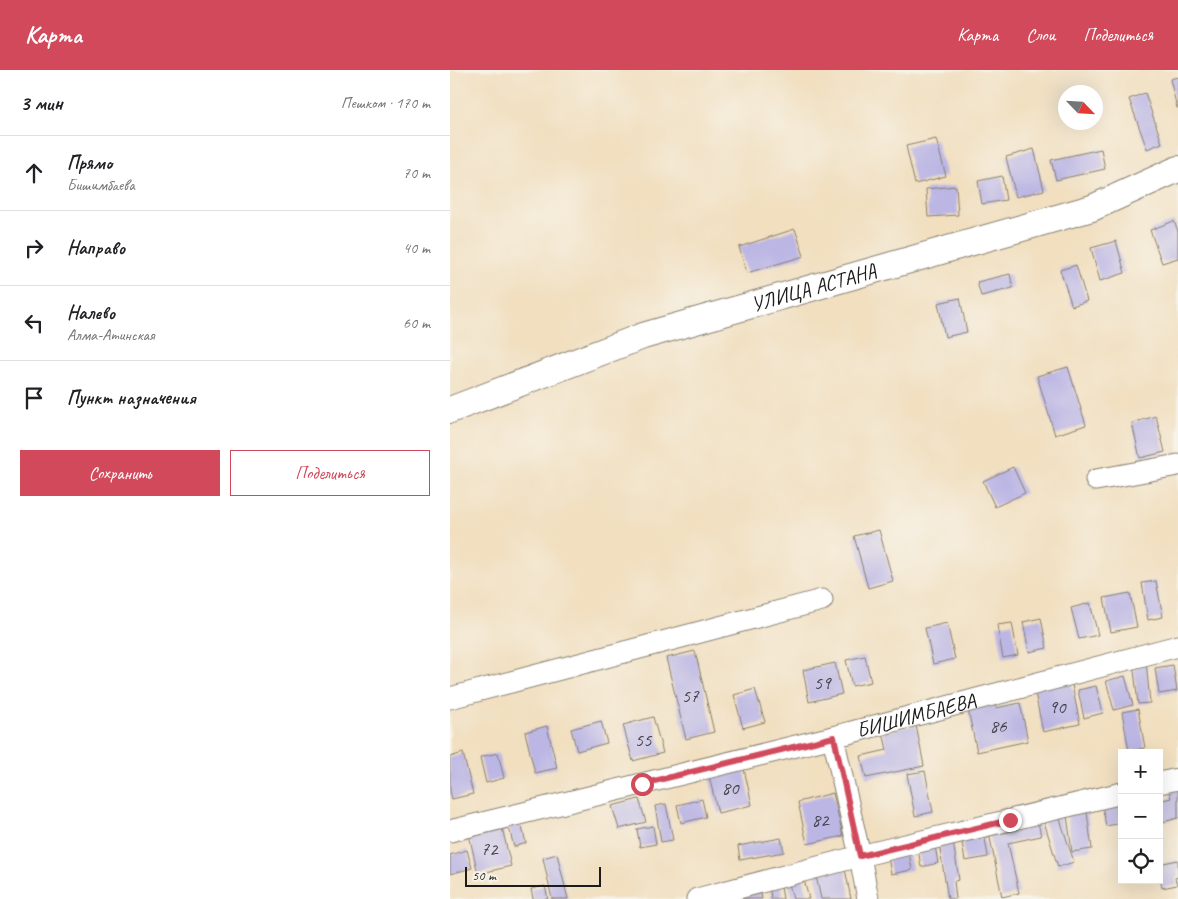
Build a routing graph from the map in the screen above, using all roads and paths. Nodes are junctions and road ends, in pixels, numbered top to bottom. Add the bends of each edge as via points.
1 (1178, 168) edge
2 (450, 410) edge
3 (1178, 465) edge
4 (1096, 480) dead end
5 (822, 600) dead end
6 (1178, 646) edge
7 (450, 698) edge
8 (834, 737) junction
9 (1178, 779) edge
10 (1163, 782) edge
11 (1118, 793) edge
12 (450, 831) edge
13 (860, 856) junction
14 (697, 899) edge
15 (868, 899) edge

1 - 2 main road, УЛИЦА АСТАНА via 1092,208 643,336
3 - 4 street
5 - 7 street
6 - 8 street, БИШИМБАЕВА
8 - 12 street, БИШИМБАЕВА
8 - 13 street
9 - 10 street
11 - 13 street
13 - 14 street
13 - 15 street

